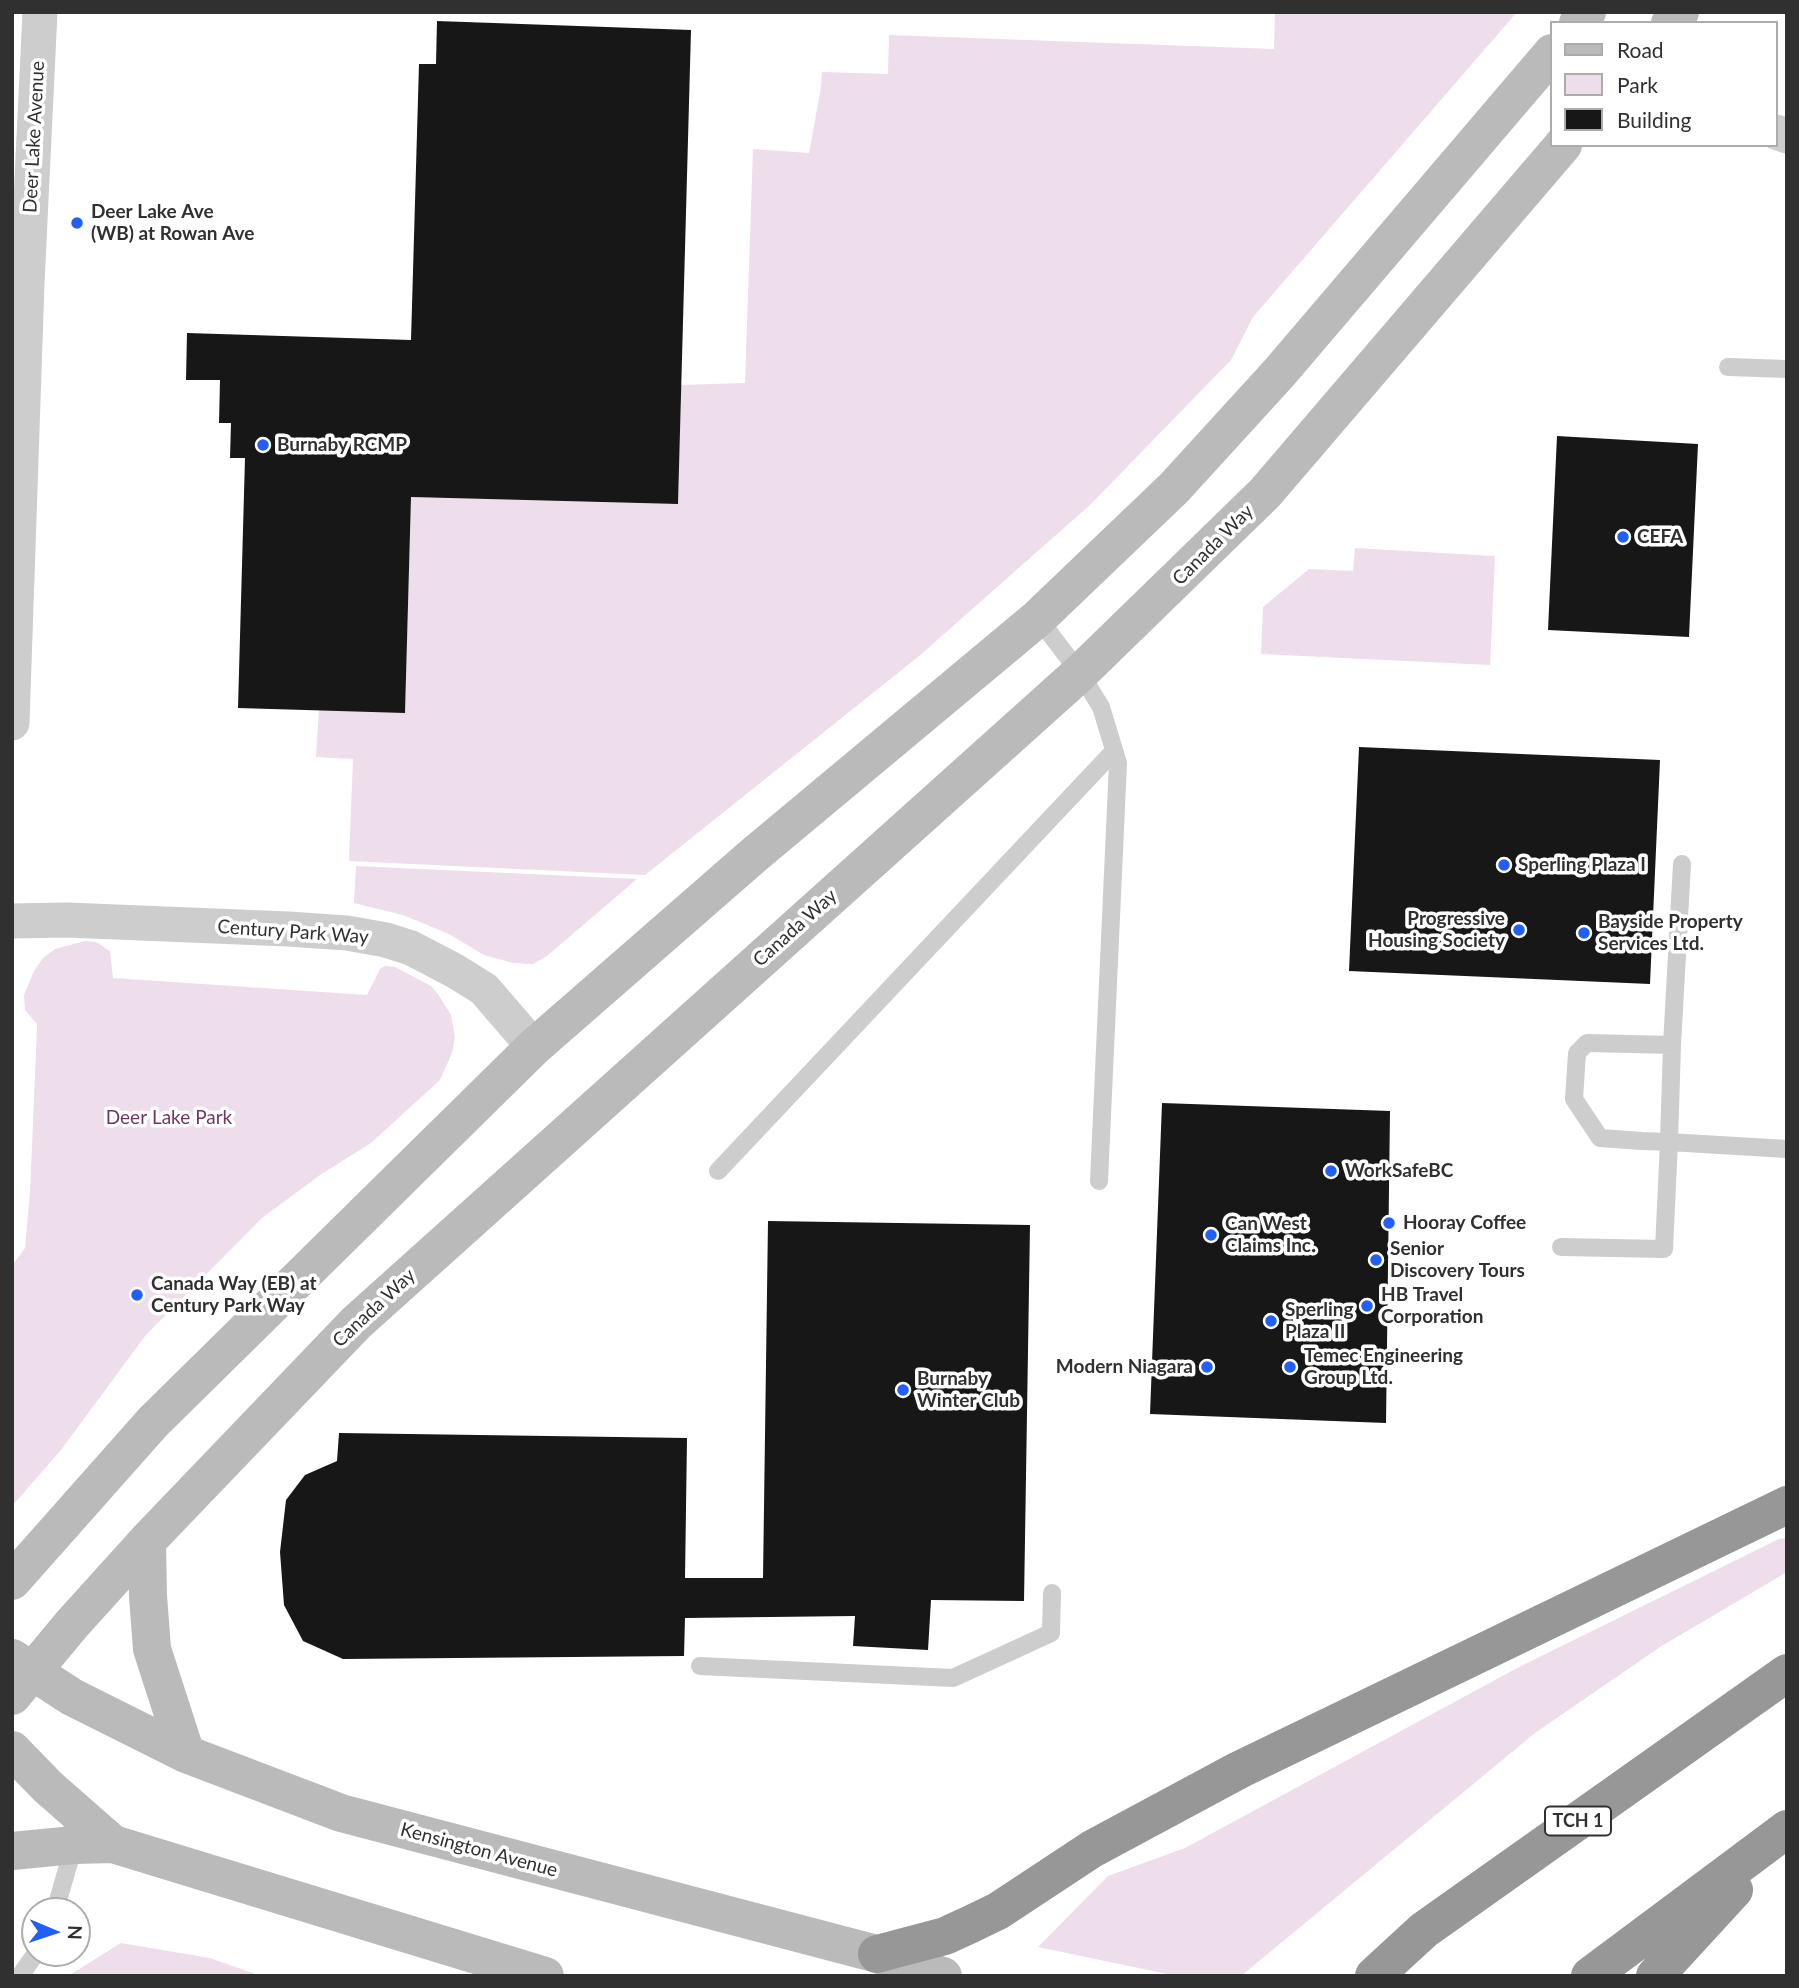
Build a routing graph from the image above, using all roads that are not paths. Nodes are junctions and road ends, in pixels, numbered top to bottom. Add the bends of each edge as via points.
1 (40, 12) edge
2 (1550, 55) edge
3 (1561, 147) edge
4 (20, 284) edge
5 (1728, 367) dead end
6 (1787, 369) edge
7 (1038, 618) junction
8 (1080, 673) junction
9 (12, 723) edge
10 (1114, 751) junction
11 (1682, 864) dead end
12 (12, 921) edge
13 (1672, 1045) junction
14 (534, 1047) junction
15 (1669, 1142) junction
16 (1787, 1149) edge
17 (718, 1171) dead end
18 (1099, 1181) dead end
19 (1561, 1247) dead end
20 (1787, 1506) edge
21 (148, 1541) junction
22 (12, 1581) edge
23 (1052, 1593) dead end
24 (700, 1666) dead end
25 (1787, 1673) edge
26 (19, 1675) edge
27 (12, 1750) edge
28 (186, 1754) junction
29 (1787, 1831) edge
30 (113, 1844) junction
31 (74, 1845) junction
32 (12, 1851) edge
33 (59, 1897) edge
34 (877, 1954) junction
35 (545, 1976) edge
36 (943, 1976) edge
37 (1374, 1976) edge
38 (1590, 1976) edge
39 (1655, 1976) edge

1 - 4 street, Deer Lake Avenue
2 - 7 main road via 1279,373 1174,488
3 - 8 main road, Canada Way via 1265,493
4 - 9 street, Deer Lake Avenue
5 - 6 lane
7 - 8 lane
7 - 14 main road via 754,855
8 - 10 lane via 1101,707
8 - 21 main road, Canada Way via 356,1322
10 - 17 lane
10 - 18 lane via 1118,763
11 - 13 lane
12 - 14 street, Century Park Way via 274,928 386,940 433,959 484,989
13 - 15 lane
13 - 15 lane via 1587,1043 1577,1054 1574,1099 1600,1138
14 - 22 main road via 153,1422
15 - 16 lane
15 - 19 lane via 1664,1248
20 - 34 highway via 1239,1770 1092,1849 970,1925
21 - 26 main road, Canada Way
21 - 28 main road via 152,1649
23 - 24 lane via 1051,1633 953,1678
25 - 37 highway, TCH 1 via 1424,1930
26 - 28 main road, Kensington Avenue
27 - 30 main road
28 - 34 main road, Kensington Avenue via 341,1813
29 - 38 highway
29 - 39 highway
30 - 31 main road
30 - 35 main road
31 - 32 main road
31 - 33 lane
34 - 36 main road, Kensington Avenue

